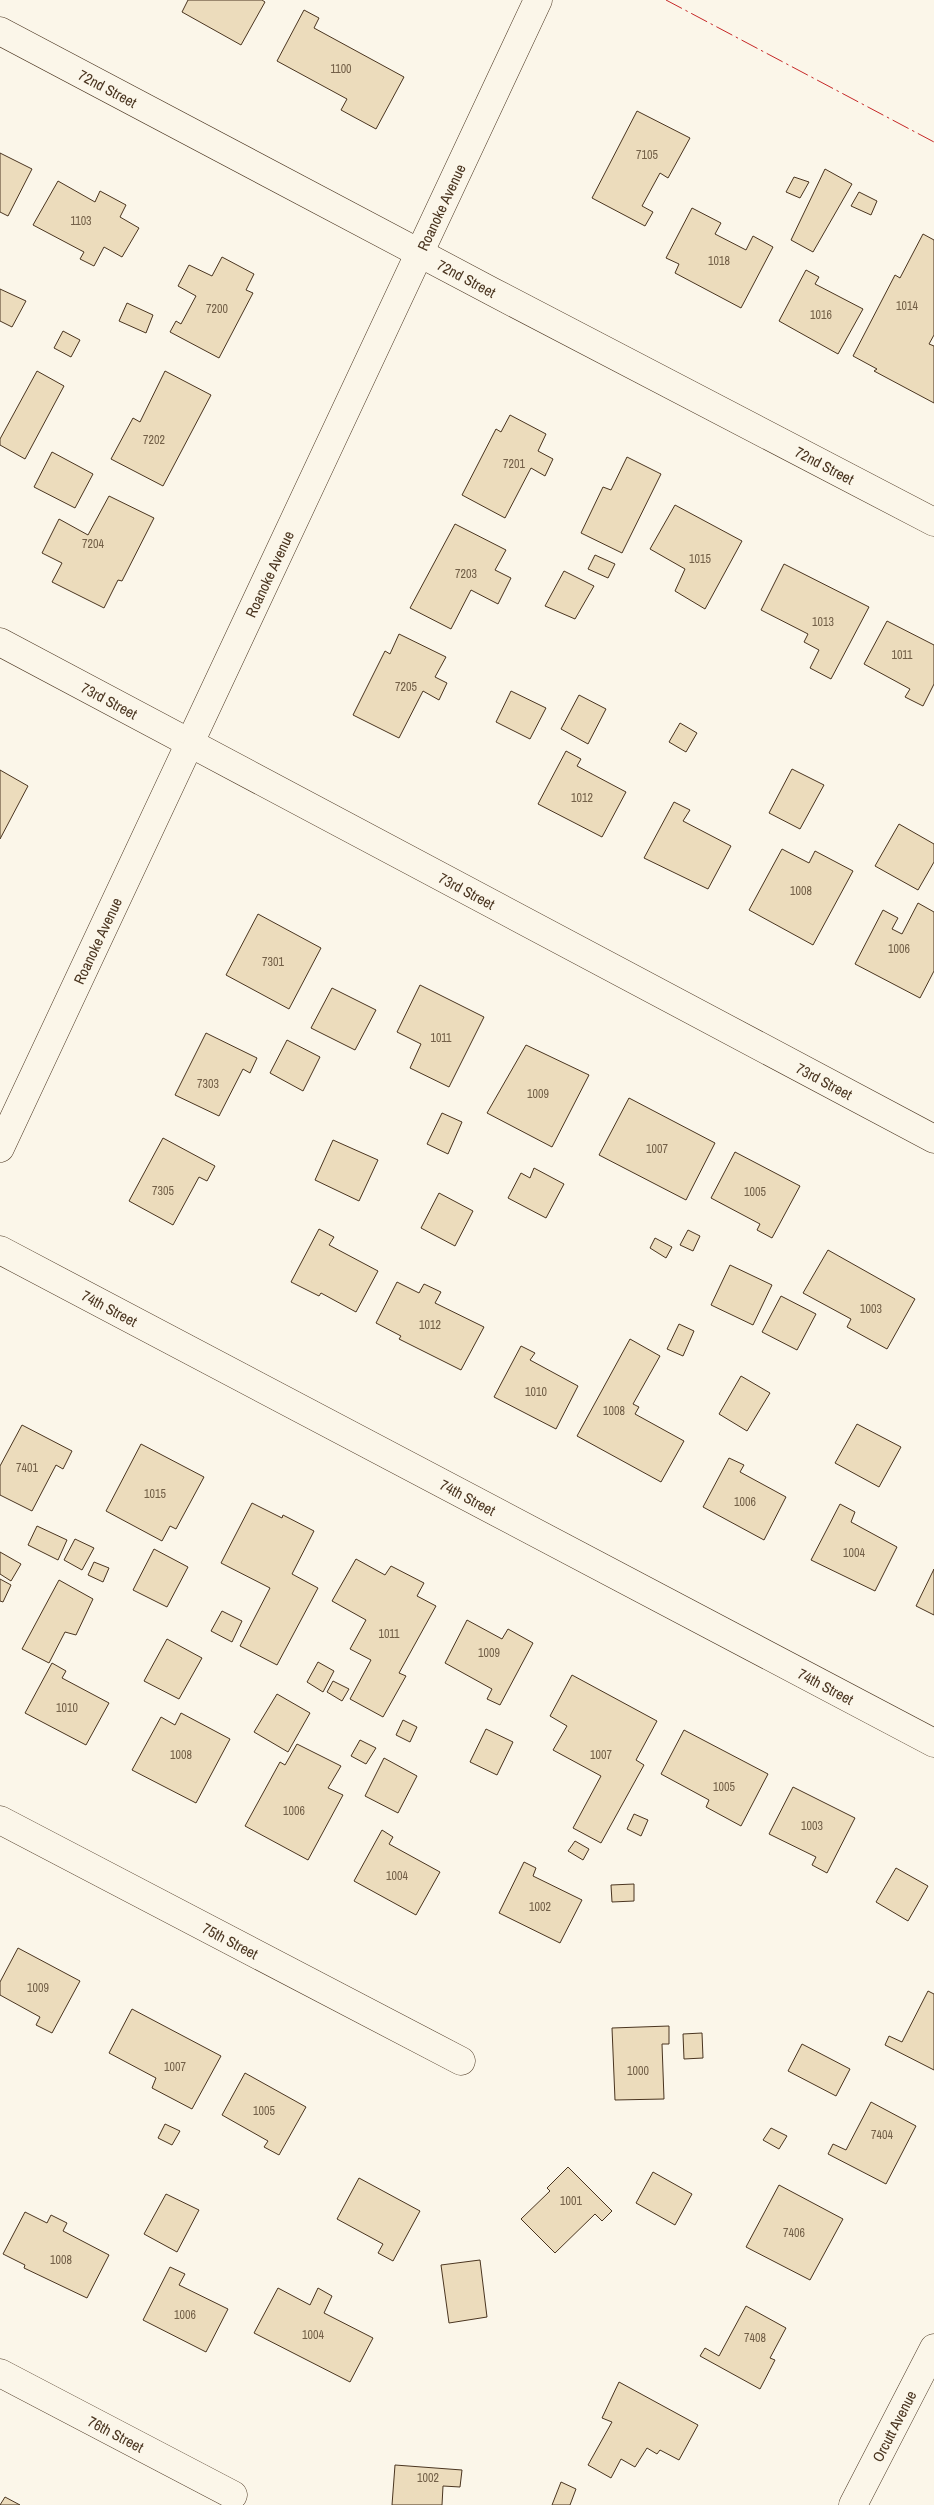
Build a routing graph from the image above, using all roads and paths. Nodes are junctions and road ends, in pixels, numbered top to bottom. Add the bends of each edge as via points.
1 (538, 0) edge
2 (0, 31) edge
3 (420, 253) junction
4 (934, 522) edge
5 (0, 642) edge
6 (190, 743) junction
7 (934, 1139) edge
8 (0, 1148) edge
9 (0, 1250) edge
10 (934, 1743) edge
11 (0, 1820) edge
12 (460, 2061) dead end
13 (934, 2348) edge
14 (0, 2373) edge
15 (232, 2495) dead end
16 (853, 2505) edge

1 - 3 street, Roanoke Avenue
2 - 3 street, 72nd Street
3 - 4 street, 72nd Street
3 - 6 street, Roanoke Avenue
5 - 6 street, 73rd Street
6 - 7 street, 73rd Street
6 - 8 street, Roanoke Avenue
9 - 10 street, 74th Street
11 - 12 street, 75th Street
13 - 16 street, Orcutt Avenue
14 - 15 street, 76th Street

